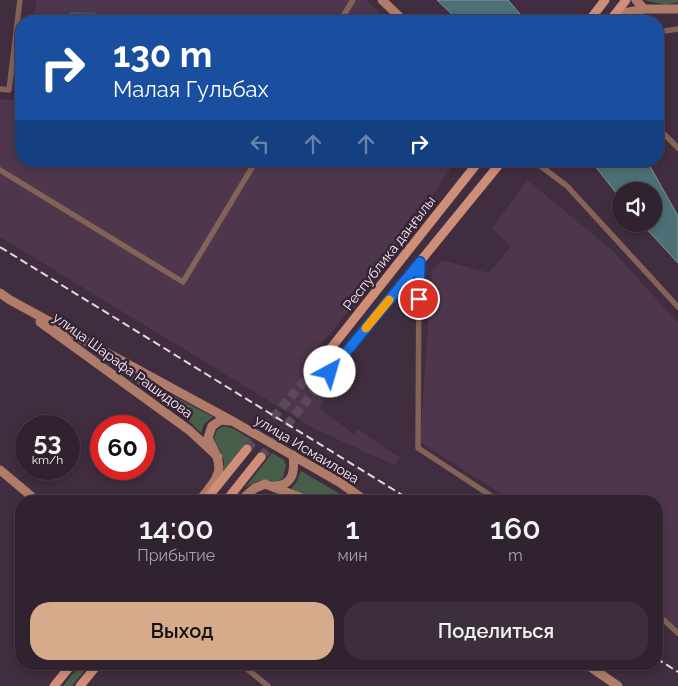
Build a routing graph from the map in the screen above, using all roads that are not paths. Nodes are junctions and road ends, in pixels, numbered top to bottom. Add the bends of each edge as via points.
1 (20, 0) edge
2 (353, 0) edge
3 (382, 0) edge
4 (626, 0) edge
5 (636, 0) edge
6 (601, 2) edge
7 (644, 9) junction
8 (678, 9) edge
9 (18, 15) edge
10 (344, 15) edge
11 (398, 15) edge
12 (593, 15) edge
13 (614, 15) edge
14 (623, 15) edge
15 (678, 29) edge
16 (664, 31) edge
17 (15, 41) edge
18 (0, 89) edge
19 (664, 134) edge
20 (678, 148) edge
21 (252, 167) edge
22 (474, 167) edge
23 (497, 167) edge
24 (542, 167) edge
25 (0, 170) edge
26 (420, 262) junction
27 (0, 293) edge
28 (10, 300) junction
29 (678, 307) edge
30 (320, 362) tunnel mouth
31 (330, 372) tunnel mouth
32 (234, 422) junction
33 (248, 449) tunnel mouth
34 (292, 455) junction
35 (218, 457) junction
36 (261, 457) tunnel mouth
37 (0, 470) edge
38 (272, 486) junction
39 (30, 495) edge
40 (203, 495) edge
41 (210, 495) edge
42 (231, 495) edge
43 (246, 495) edge
44 (295, 495) edge
45 (357, 495) edge
46 (490, 495) edge
47 (663, 620) edge
48 (678, 633) edge
49 (67, 670) edge
50 (93, 670) edge
51 (248, 670) edge
52 (595, 670) edge
53 (54, 686) edge
54 (80, 686) edge
55 (268, 686) edge
56 (618, 686) edge

1 - 9 street
2 - 10 street
3 - 11 main road
4 - 13 main road
5 - 7 main road
6 - 12 main road
7 - 8 main road
7 - 14 main road
15 - 16 street
17 - 18 street via 9,90
19 - 20 street
21 - 25 street via 183,282
22 - 30 main road, Республика даңғылы
23 - 26 main road, Республика даңғылы
24 - 29 street via 567,186
26 - 31 main road, Республика даңғылы
26 - 46 street via 418,448
27 - 28 main road, улица Шарафа Рашидова
28 - 32 main road, улица Шарафа Рашидова
28 - 35 main road, улица Шарафа Рашидова via 189,430
32 - 34 main road, улица Исмаилова
32 - 35 main road via 221,420 212,426 208,438
33 - 41 main road
34 - 38 main road via 293,472 288,482
34 - 45 main road, улица Исмаилова
35 - 40 main road via 218,473
36 - 42 main road
37 - 39 main road
38 - 43 main road via 265,484
38 - 44 main road
47 - 48 street
49 - 53 main road
50 - 54 main road
51 - 55 street
52 - 56 main road

